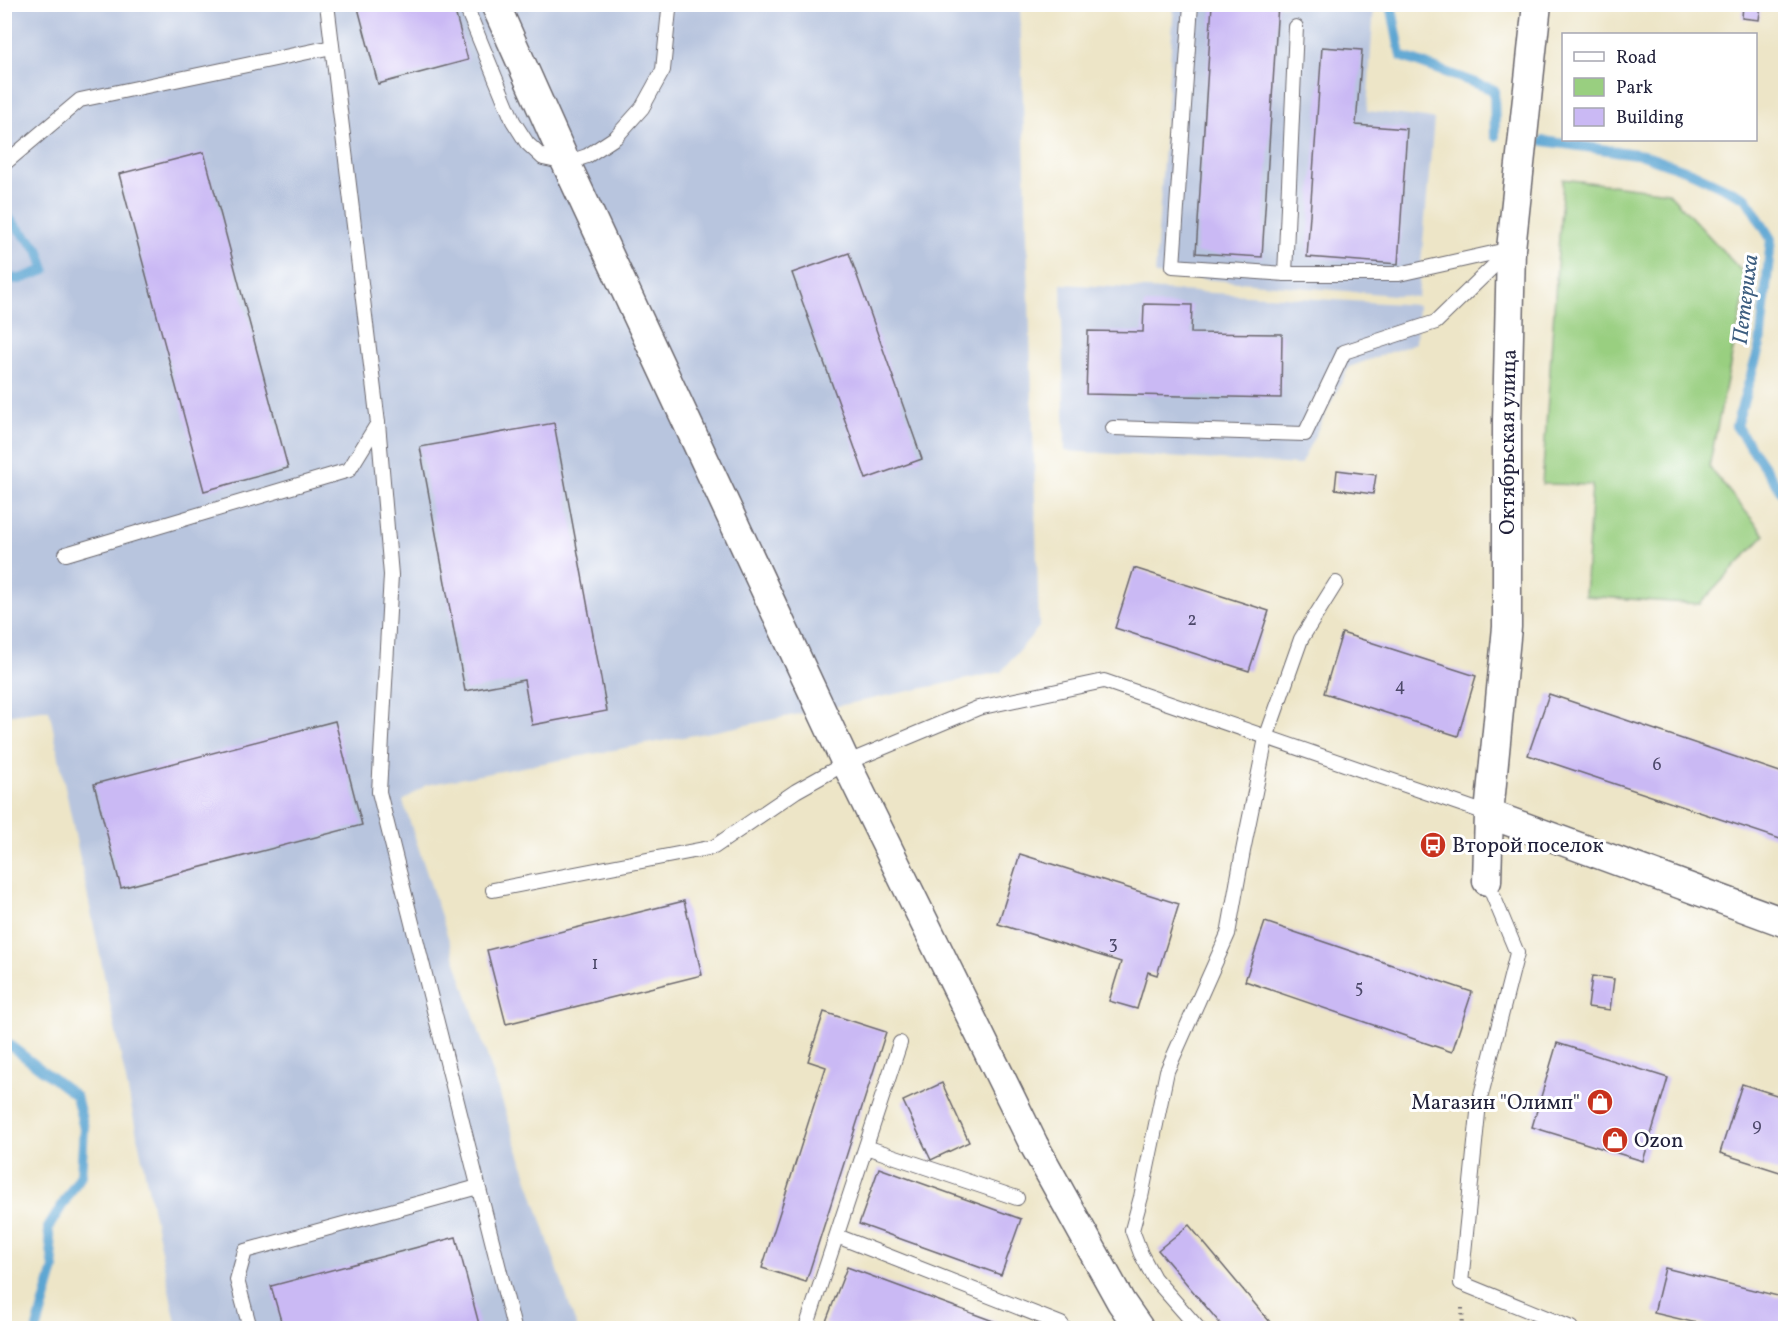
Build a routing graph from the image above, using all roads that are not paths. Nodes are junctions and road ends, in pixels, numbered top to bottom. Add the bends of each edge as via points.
1 (327, 4) edge
2 (465, 4) edge
3 (495, 4) edge
4 (668, 4) edge
5 (1191, 4) edge
6 (1536, 4) edge
7 (1296, 27) dead end
8 (332, 47) junction
9 (566, 163) junction
10 (4, 164) edge
11 (1511, 249) junction
12 (1285, 274) junction
13 (378, 423) junction
14 (1113, 428) dead end
15 (66, 554) dead end
16 (1336, 583) dead end
17 (1266, 738) junction
18 (846, 763) junction
19 (1489, 814) junction
20 (1487, 881) joint
21 (493, 890) dead end
22 (1785, 922) edge
23 (900, 1043) dead end
24 (866, 1147) junction
25 (478, 1187) junction
26 (1017, 1198) dead end
27 (837, 1236) junction
28 (250, 1329) edge
29 (514, 1329) edge
30 (806, 1329) edge
31 (1064, 1329) edge
32 (1139, 1329) edge
33 (1198, 1329) edge
34 (1572, 1329) edge

1 - 8 lane
2 - 9 lane via 513,122 543,158
3 - 9 street
4 - 9 lane via 663,70 642,108 616,137 587,156
5 - 12 lane via 1173,266
6 - 11 street, Октябрьская улица
7 - 12 lane
8 - 10 lane via 80,100
8 - 13 lane
9 - 18 street
11 - 12 lane via 1399,274
11 - 14 lane via 1437,322 1344,352 1305,434
11 - 19 street, Октябрьская улица via 1507,627
13 - 15 lane via 349,470
13 - 25 lane via 391,575 379,792
16 - 17 lane via 1301,639
17 - 18 lane via 1104,681 978,708
17 - 19 lane
17 - 33 lane via 1228,934 1167,1071 1132,1230 1154,1278
18 - 21 lane via 796,791 714,847
18 - 32 street via 1034,1145
19 - 20 street, Октябрьская улица
19 - 22 street
20 - 34 lane via 1517,953 1479,1103 1461,1283
23 - 24 lane
24 - 26 lane
24 - 27 lane
25 - 28 lane via 245,1251 237,1280
25 - 29 lane
27 - 30 lane
27 - 31 lane via 1061,1324

